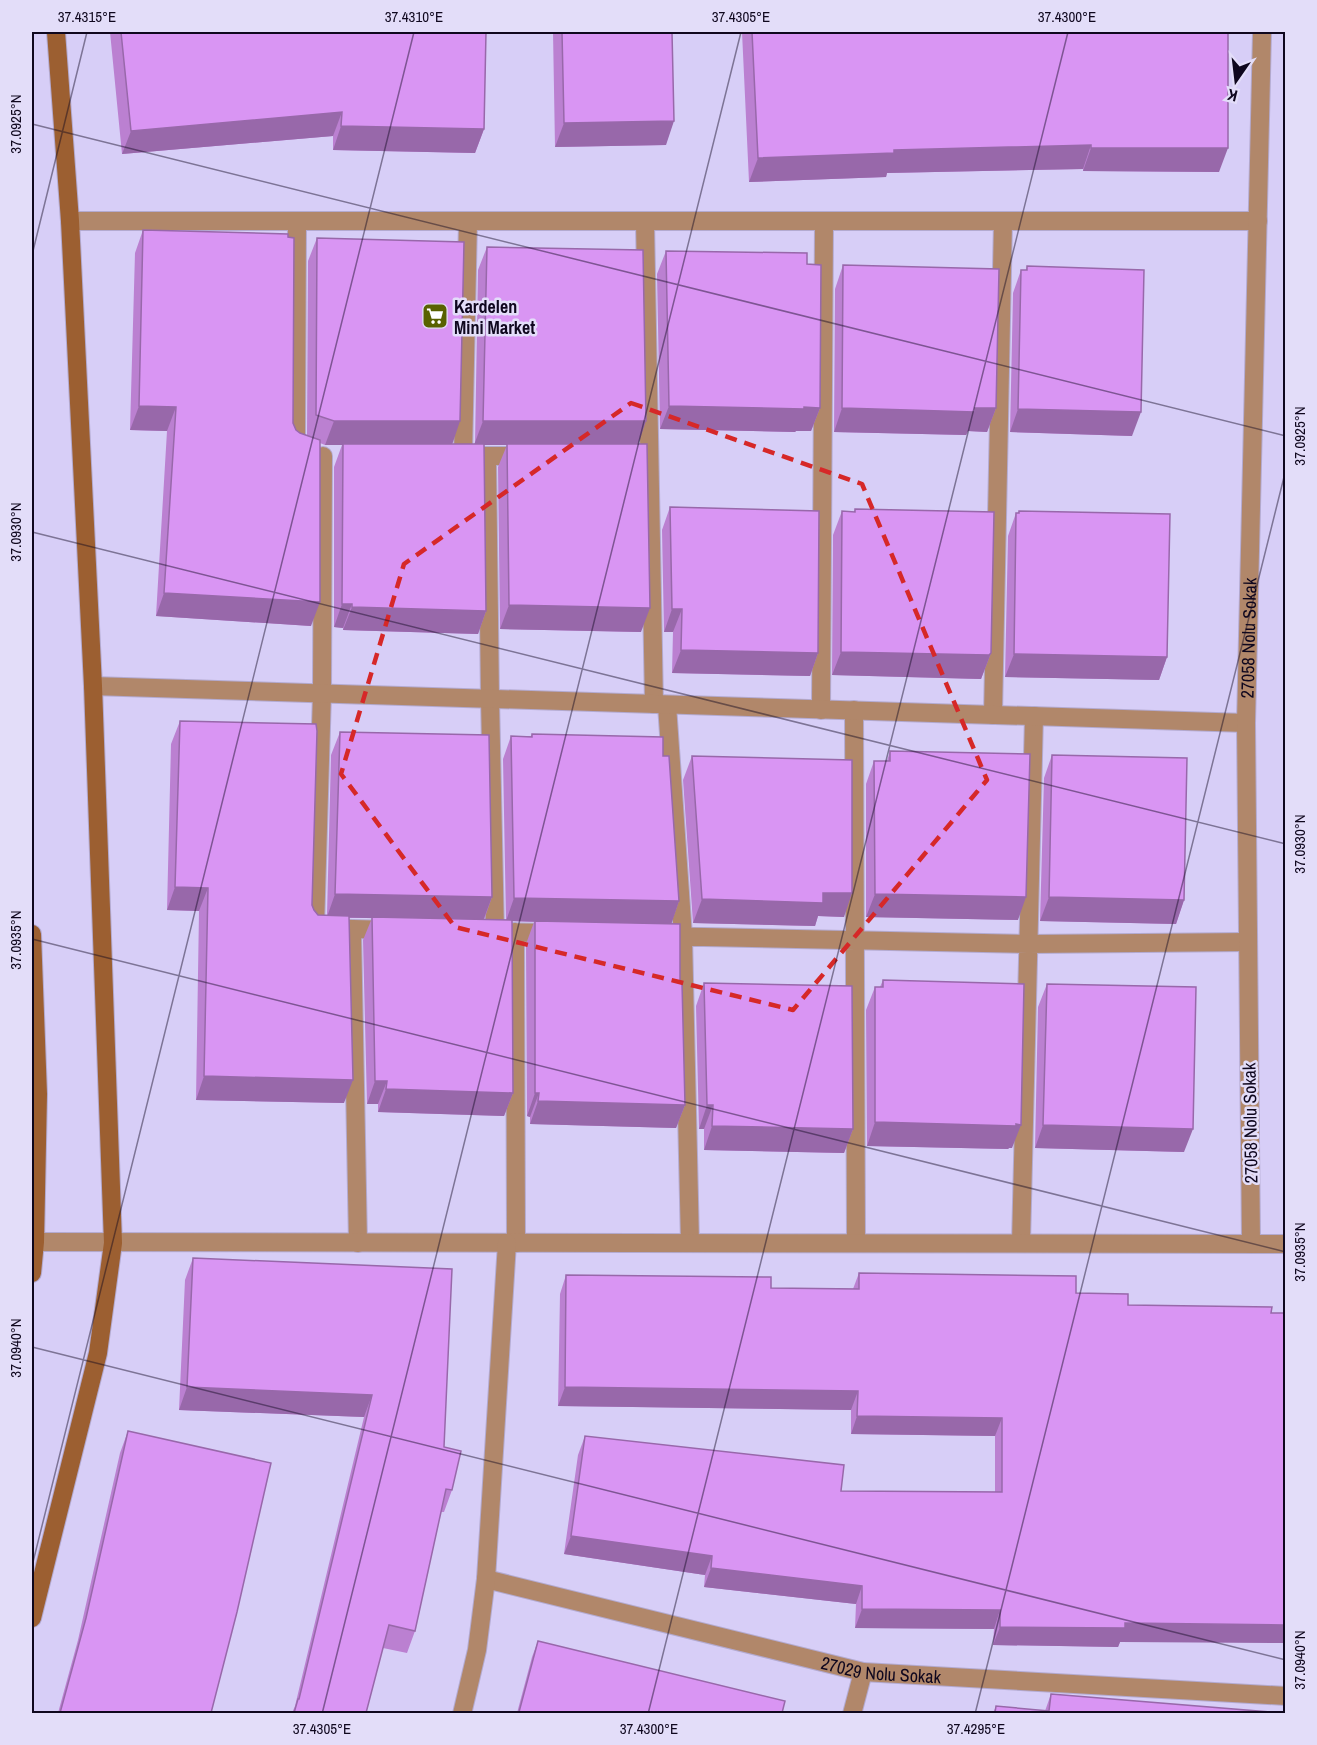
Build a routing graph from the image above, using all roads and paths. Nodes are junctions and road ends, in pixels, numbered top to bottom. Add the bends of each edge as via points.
1 (56, 32) edge
2 (1262, 32) edge
3 (70, 220) junction
4 (297, 221) junction
5 (468, 221) junction
6 (645, 221) junction
7 (1258, 221) junction
8 (824, 222) junction
9 (1003, 222) junction
10 (440, 456) edge
11 (463, 456) junction
12 (487, 456) junction
13 (545, 456) edge
14 (626, 456) edge
15 (650, 456) junction
16 (93, 686) junction
17 (322, 693) junction
18 (490, 699) junction
19 (660, 704) junction
20 (821, 710) junction
21 (854, 711) junction
22 (993, 715) junction
23 (1034, 716) junction
24 (1246, 723) junction
25 (352, 929) junction
26 (412, 930) edge
27 (471, 931) edge
28 (495, 932) junction
29 (515, 932) junction
30 (575, 933) edge
31 (32, 934) edge
32 (635, 935) edge
33 (683, 936) junction
34 (855, 941) junction
35 (1248, 942) junction
36 (1028, 944) junction
37 (35, 1242) junction
38 (113, 1243) junction
39 (358, 1243) junction
40 (511, 1243) junction
41 (690, 1243) junction
42 (856, 1243) junction
43 (1021, 1243) junction
44 (1251, 1244) junction
45 (1286, 1244) edge
46 (32, 1273) edge
47 (486, 1579) junction
48 (32, 1618) edge
49 (863, 1672) junction
50 (1286, 1696) edge
51 (462, 1713) edge
52 (852, 1713) edge

1 - 3 street
2 - 7 street, 27058 Nolu Sokak
3 - 4 street
3 - 16 street
4 - 5 street
4 - 17 street via 296,446 329,456
5 - 6 street
5 - 11 street
6 - 8 street
6 - 15 street
7 - 9 street
7 - 24 street, 27058 Nolu Sokak
8 - 9 street
8 - 20 street
9 - 22 street
10 - 11 street
11 - 12 street
12 - 13 street
12 - 18 street
14 - 15 street
15 - 19 street
16 - 17 street
16 - 38 street
17 - 18 street
17 - 25 street via 315,928
18 - 19 street
18 - 28 street
19 - 20 street
19 - 33 street
20 - 21 street
21 - 22 street
21 - 34 street
22 - 23 street
23 - 24 street
23 - 36 street
24 - 35 street, 27058 Nolu Sokak
25 - 26 street
25 - 39 street
27 - 28 street
28 - 29 street
29 - 30 street
29 - 40 street
31 - 37 street via 38,1095
32 - 33 street
33 - 34 street
33 - 41 street
34 - 36 street
34 - 42 street
35 - 36 street
35 - 44 street, 27058 Nolu Sokak
36 - 43 street
37 - 38 street
37 - 46 street
38 - 39 street
38 - 48 street via 98,1353
39 - 40 street
40 - 41 street
40 - 47 street
41 - 42 street
42 - 43 street
43 - 44 street
44 - 45 street
47 - 49 street, 27029 Nolu Sokak
47 - 51 street via 477,1650
49 - 50 street, 27029 Nolu Sokak
49 - 52 street

